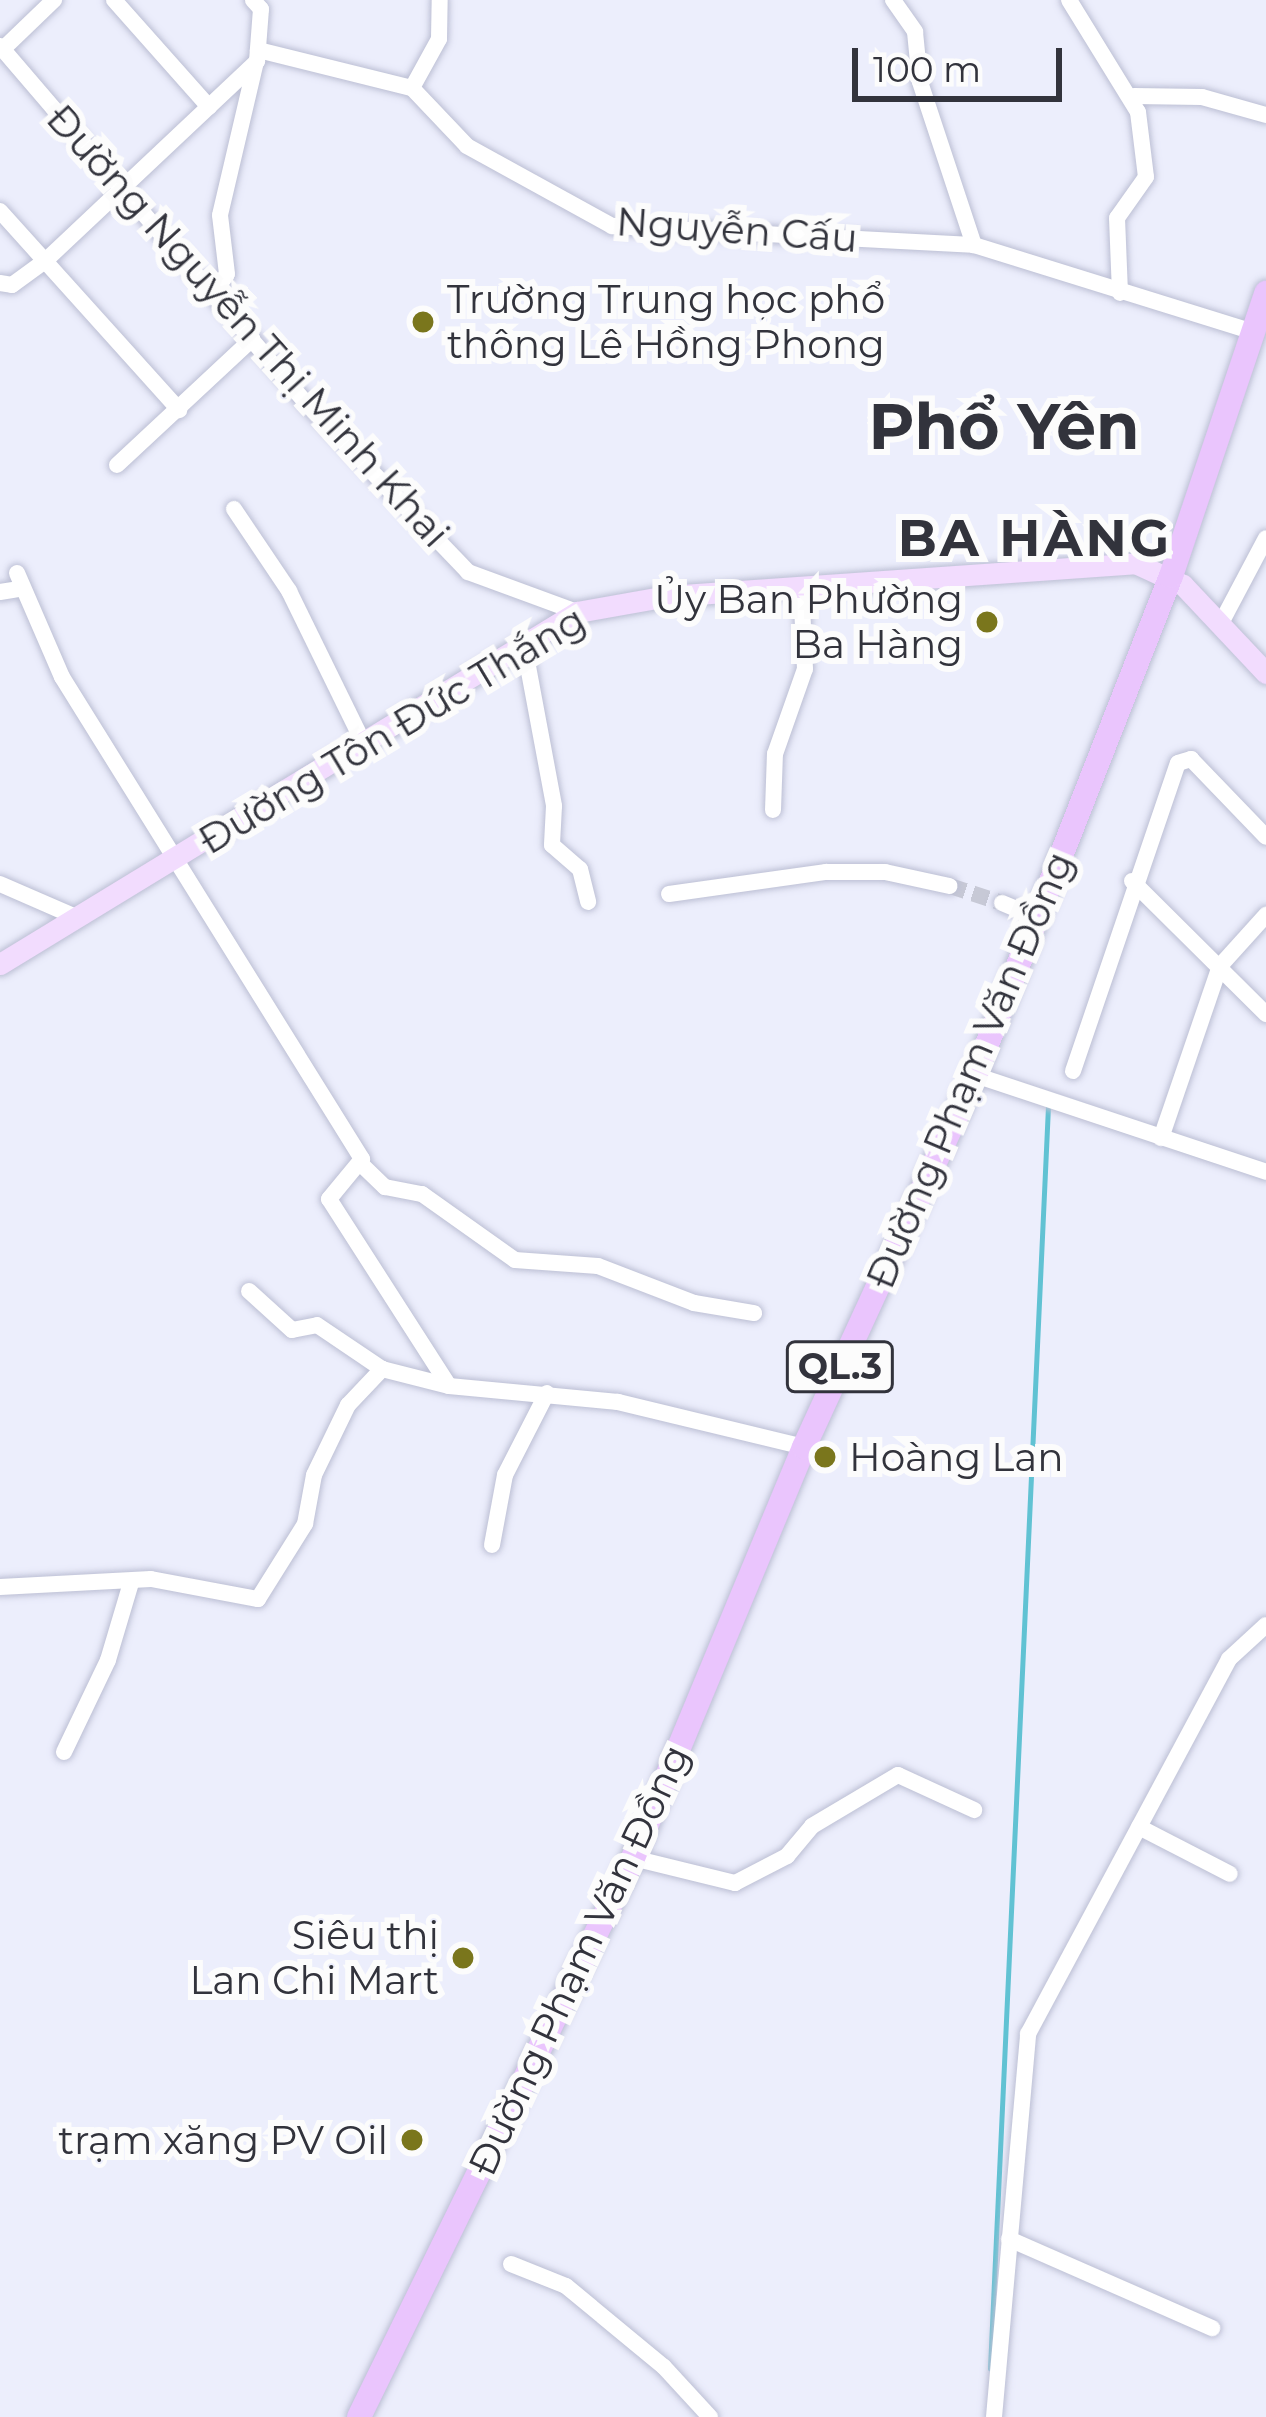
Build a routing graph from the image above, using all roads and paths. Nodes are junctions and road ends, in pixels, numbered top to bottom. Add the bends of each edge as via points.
1 (54, 0) edge
2 (114, 0) edge
3 (253, 0) edge
4 (440, 0) edge
5 (893, 0) edge
6 (1070, 0) edge
7 (1, 47) edge
8 (257, 56) junction
9 (412, 88) junction
10 (1134, 96) junction
11 (209, 107) junction
12 (1266, 115) edge
13 (123, 189) junction
14 (0, 211) edge
15 (974, 245) junction
16 (44, 262) junction
17 (0, 283) edge
18 (1120, 293) junction
19 (1266, 293) edge
20 (213, 295) junction
21 (1253, 332) junction
22 (252, 339) junction
23 (178, 410) junction
24 (117, 465) dead end
25 (234, 509) dead end
26 (1266, 538) edge
27 (1171, 576) junction
28 (801, 585) junction
29 (0, 592) edge
30 (577, 612) junction
31 (1220, 625) junction
32 (524, 645) junction
33 (1266, 673) edge
34 (363, 742) junction
35 (773, 810) dead end
36 (1266, 837) edge
37 (175, 859) junction
38 (1132, 881) junction
39 (0, 884) edge
40 (950, 886) tunnel mouth
41 (669, 894) dead end
42 (588, 902) dead end
43 (1002, 903) tunnel mouth
44 (76, 916) junction
45 (1266, 916) edge
46 (1040, 919) junction
47 (0, 964) edge
48 (1220, 966) junction
49 (1266, 1015) edge
50 (1072, 1071) dead end
51 (975, 1075) junction
52 (1161, 1138) junction
53 (362, 1165) junction
54 (1266, 1172) edge
55 (249, 1292) dead end
56 (754, 1313) dead end
57 (382, 1369) junction
58 (449, 1386) junction
59 (548, 1393) junction
60 (804, 1447) junction
61 (492, 1545) dead end
62 (131, 1583) junction
63 (0, 1587) edge
64 (1266, 1625) edge
65 (64, 1752) dead end
66 (974, 1810) dead end
67 (1139, 1827) junction
68 (633, 1858) junction
69 (1230, 1874) dead end
70 (1009, 2239) junction
71 (511, 2264) dead end
72 (1212, 2328) dead end
73 (359, 2417) edge
74 (710, 2417) edge
75 (994, 2417) edge

1 - 7 street
2 - 11 street
3 - 8 street via 261,9
4 - 9 street via 439,40
5 - 15 street via 915,32 920,82
6 - 10 street
7 - 13 street, Đường Nguyễn Thị Minh Khai
8 - 9 street
8 - 11 street
8 - 20 street via 220,215 227,274
9 - 15 street, Nguyễn Cấu via 467,146 612,226
10 - 12 street via 1202,97
10 - 18 street via 1146,177 1117,218
11 - 13 street
13 - 16 street
13 - 20 street, Đường Nguyễn Thị Minh Khai
14 - 16 street
15 - 18 street, Nguyễn Cấu
16 - 17 street via 12,285
16 - 23 street
18 - 21 street, Nguyễn Cấu
19 - 21 highway, Đường Phạm Văn Đồng / QL.3
20 - 22 street, Đường Nguyễn Thị Minh Khai
21 - 27 highway, Đường Phạm Văn Đồng / QL.3
22 - 23 street
22 - 30 street, Đường Nguyễn Thị Minh Khai via 468,572
23 - 24 street
25 - 34 street via 289,591
26 - 31 street
27 - 28 main road, Đường Tôn Đức Thắng via 1121,563
27 - 31 main road
27 - 46 highway, Đường Phạm Văn Đồng / QL.3
28 - 30 main road, Đường Tôn Đức Thắng
28 - 35 street via 805,669 775,754
29 - 37 street via 19,581 50,657
30 - 32 main road, Đường Tôn Đức Thắng
31 - 33 main road
32 - 34 main road, Đường Tôn Đức Thắng
32 - 42 street via 554,806 552,845 580,869
34 - 37 main road, Đường Tôn Đức Thắng
36 - 38 street via 1183,758
37 - 44 main road, Đường Tôn Đức Thắng
37 - 53 street
38 - 48 street
38 - 50 street
39 - 44 street
40 - 41 street via 885,872 826,872
43 - 46 street
44 - 47 main road, Đường Tôn Đức Thắng
45 - 48 street
46 - 51 highway, Đường Phạm Văn Đồng / QL.3
48 - 49 street
48 - 52 street
51 - 52 street
51 - 60 highway, Đường Phạm Văn Đồng / QL.3
52 - 54 street
53 - 56 street via 385,1187 422,1194 515,1260 598,1266 694,1303
53 - 58 street via 329,1199
55 - 57 street via 292,1330 316,1325
57 - 58 street
57 - 62 street via 348,1405 314,1475 305,1524 257,1598 151,1579
58 - 59 street
59 - 60 street
59 - 61 street via 506,1475
60 - 68 highway, Đường Phạm Văn Đồng / QL.3
62 - 63 street
62 - 65 street via 108,1660
64 - 67 street via 1229,1659
66 - 68 street via 898,1775 812,1826 787,1856 735,1882
67 - 69 street
67 - 70 street via 1028,2034
68 - 73 highway, Đường Phạm Văn Đồng / QL.3
70 - 72 street
70 - 75 street
71 - 74 street via 566,2286 664,2367

